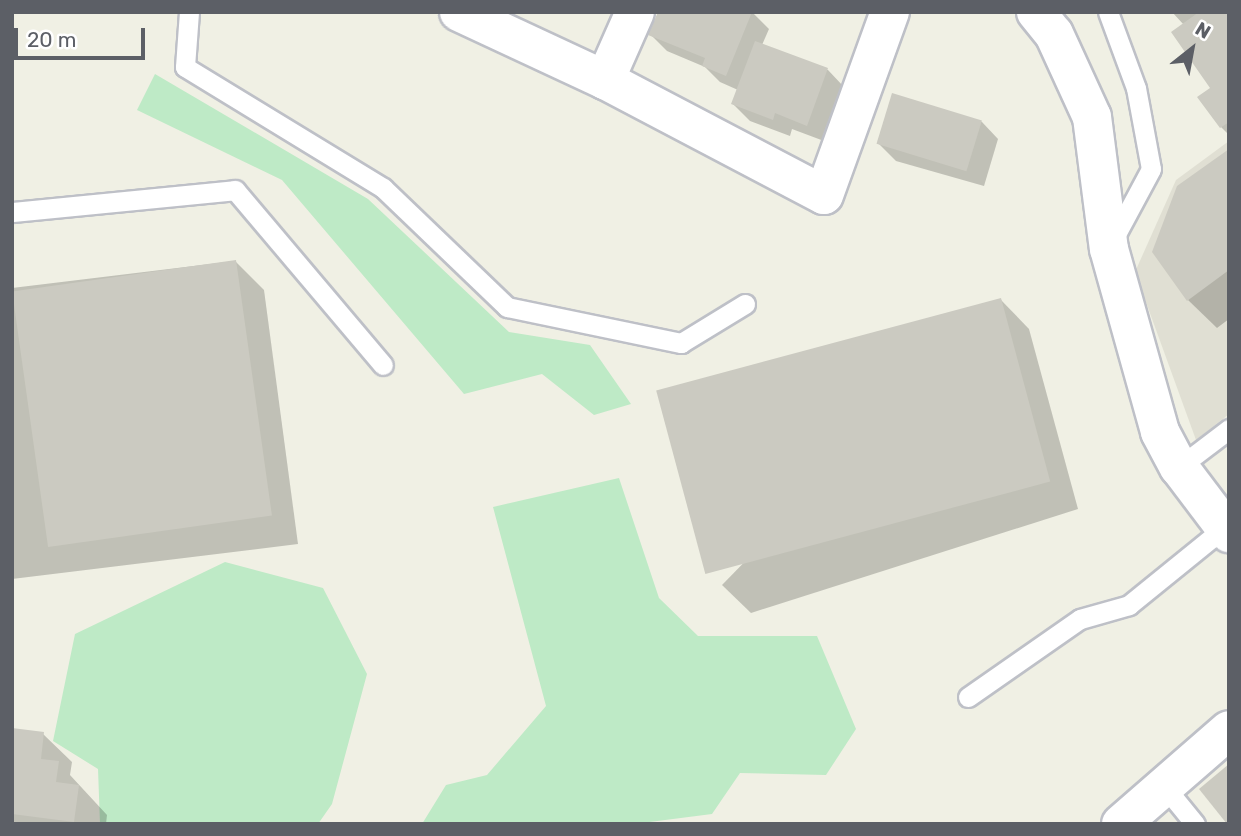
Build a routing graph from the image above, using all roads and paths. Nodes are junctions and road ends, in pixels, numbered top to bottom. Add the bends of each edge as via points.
1 (189, 12) edge
2 (458, 12) edge
3 (635, 12) edge
4 (890, 12) edge
5 (1036, 12) edge
6 (1108, 12) edge
7 (605, 80) junction
8 (12, 212) edge
9 (1109, 249) junction
10 (745, 304) dead end
11 (383, 365) dead end
12 (1229, 429) edge
13 (1179, 467) junction
14 (1227, 530) edge
15 (968, 697) dead end
16 (1229, 730) edge
17 (1164, 786) junction
18 (1121, 824) edge
19 (1195, 824) edge

1 - 10 lane via 185,67 383,188 507,307 681,343
2 - 7 street
3 - 7 street
4 - 7 street via 824,195
5 - 9 street via 1054,34 1092,117
6 - 9 lane via 1136,88 1151,169
8 - 11 lane via 235,190
9 - 13 street via 1160,432
12 - 13 lane
13 - 14 street
14 - 15 lane via 1129,605 1080,618
16 - 17 street
17 - 18 street
17 - 19 lane

